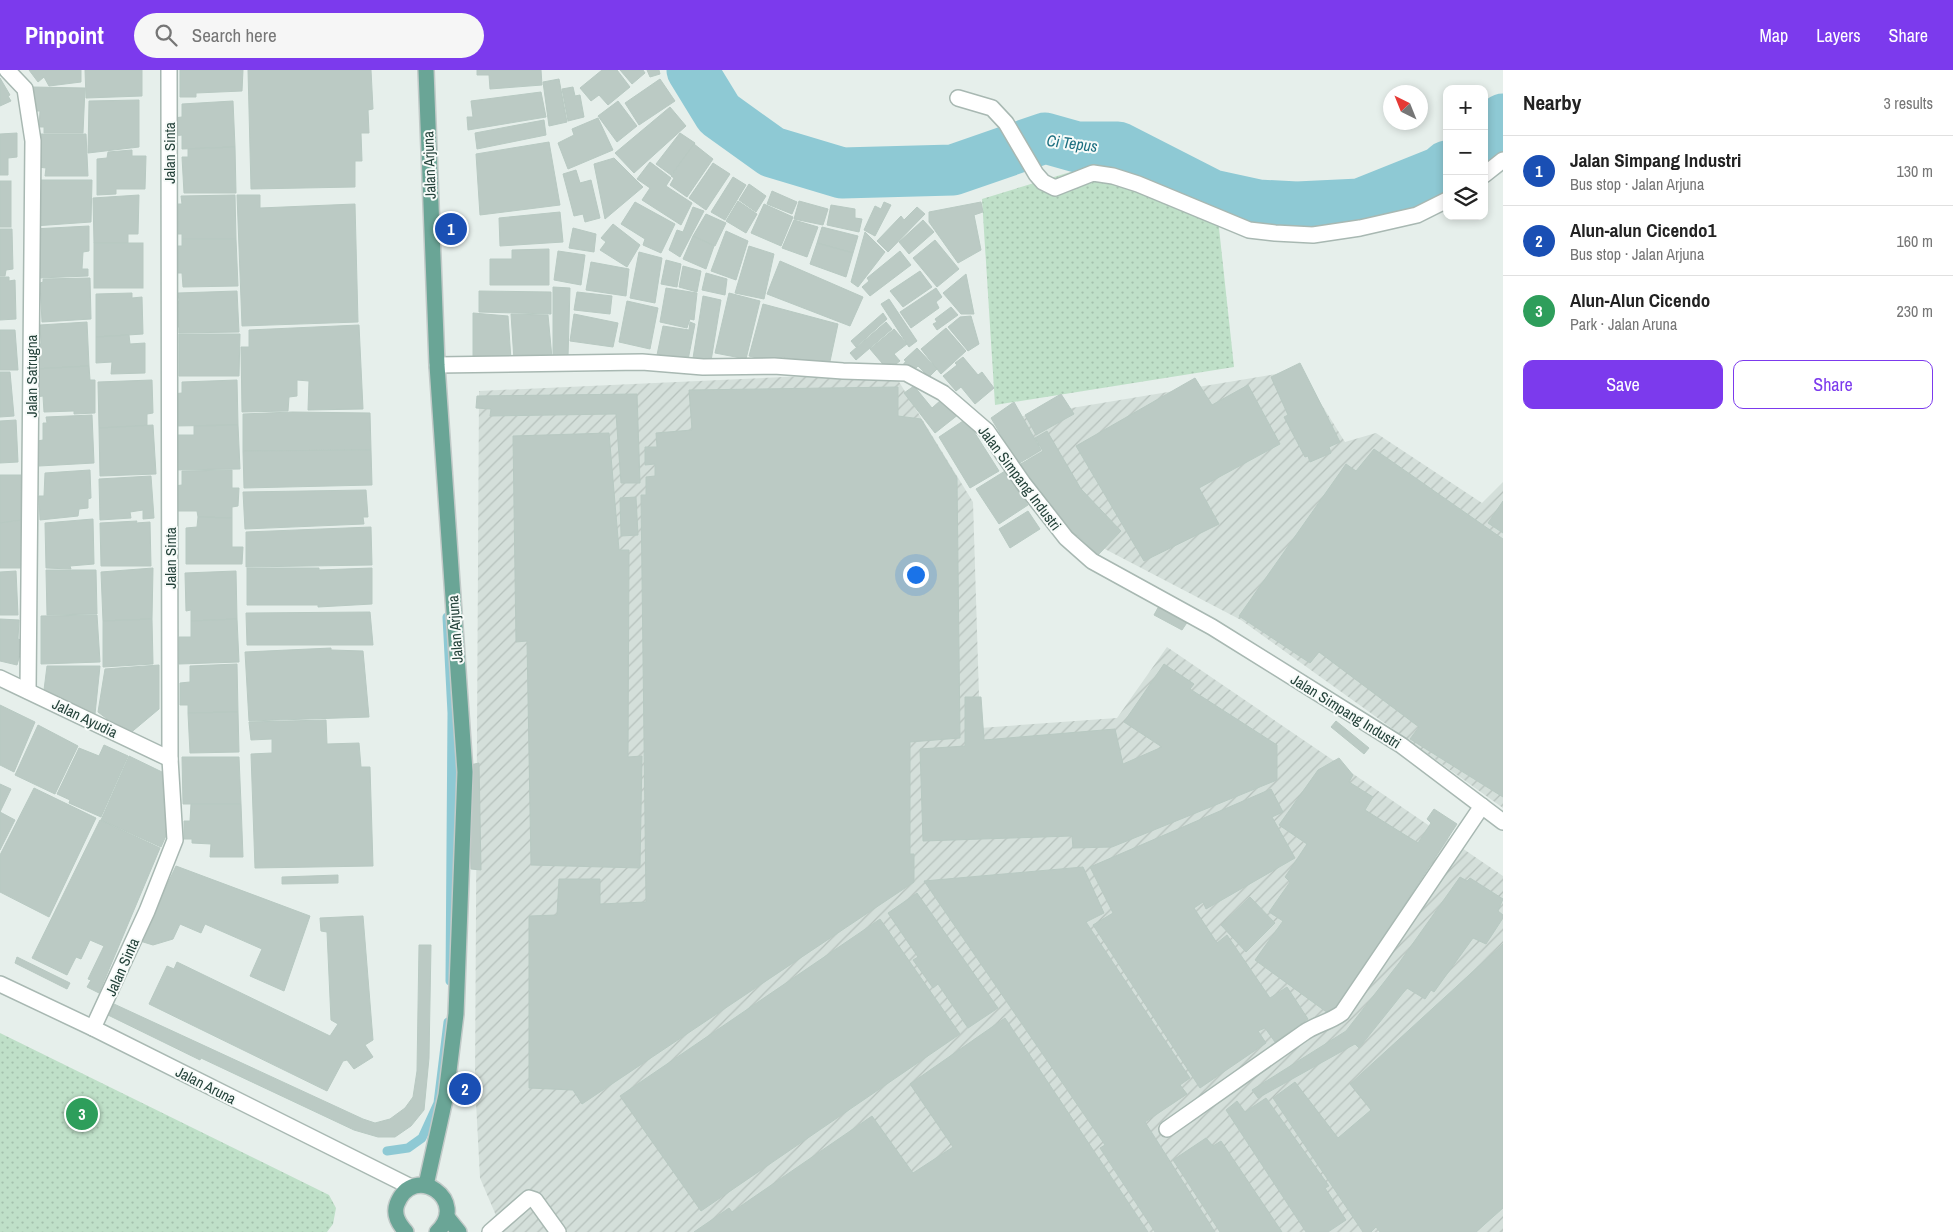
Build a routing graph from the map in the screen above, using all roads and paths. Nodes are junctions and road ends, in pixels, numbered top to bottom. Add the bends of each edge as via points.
1 (6, 70) edge
2 (169, 70) edge
3 (426, 70) edge
4 (958, 98) dead end
5 (1503, 160) edge
6 (1488, 172) edge
7 (1443, 202) edge
8 (437, 365) junction
9 (0, 678) edge
10 (28, 691) junction
11 (170, 759) junction
12 (1482, 806) junction
13 (1503, 822) edge
14 (0, 984) edge
15 (93, 1028) junction
16 (1166, 1129) dead end
17 (418, 1186) junction
18 (446, 1217) junction
19 (405, 1232) edge
20 (437, 1232) edge
21 (459, 1232) edge
22 (490, 1232) edge
23 (558, 1232) edge

1 - 10 street, Jalan Satrugna via 25,89 32,141
2 - 11 street, Jalan Sinta
3 - 8 main road, Jalan Arjuna
4 - 7 street via 992,108 1006,123 1036,174 1055,188 1093,173 1113,176 1248,230 1313,235 1417,215
5 - 6 street
8 - 12 street, Jalan Simpang Industri via 642,362 906,373 943,393 987,431 1066,538 1092,561 1212,627 1286,673 1401,746
8 - 17 main road, Jalan Arjuna via 465,772 456,1014 446,1095
9 - 10 street, Jalan Ayudia
10 - 11 street, Jalan Ayudia
11 - 15 street, Jalan Sinta via 175,840 147,911
12 - 13 street, Jalan Simpang Industri
12 - 16 street via 1342,1013 1330,1022 1305,1032
14 - 15 street, Jalan Aruna
15 - 17 street, Jalan Aruna
17 - 18 main road via 436,1189 447,1206
17 - 19 main road, Jalan Arjuna via 400,1196 396,1208 397,1221
18 - 20 main road
18 - 21 main road
22 - 23 street via 529,1198 535,1200

